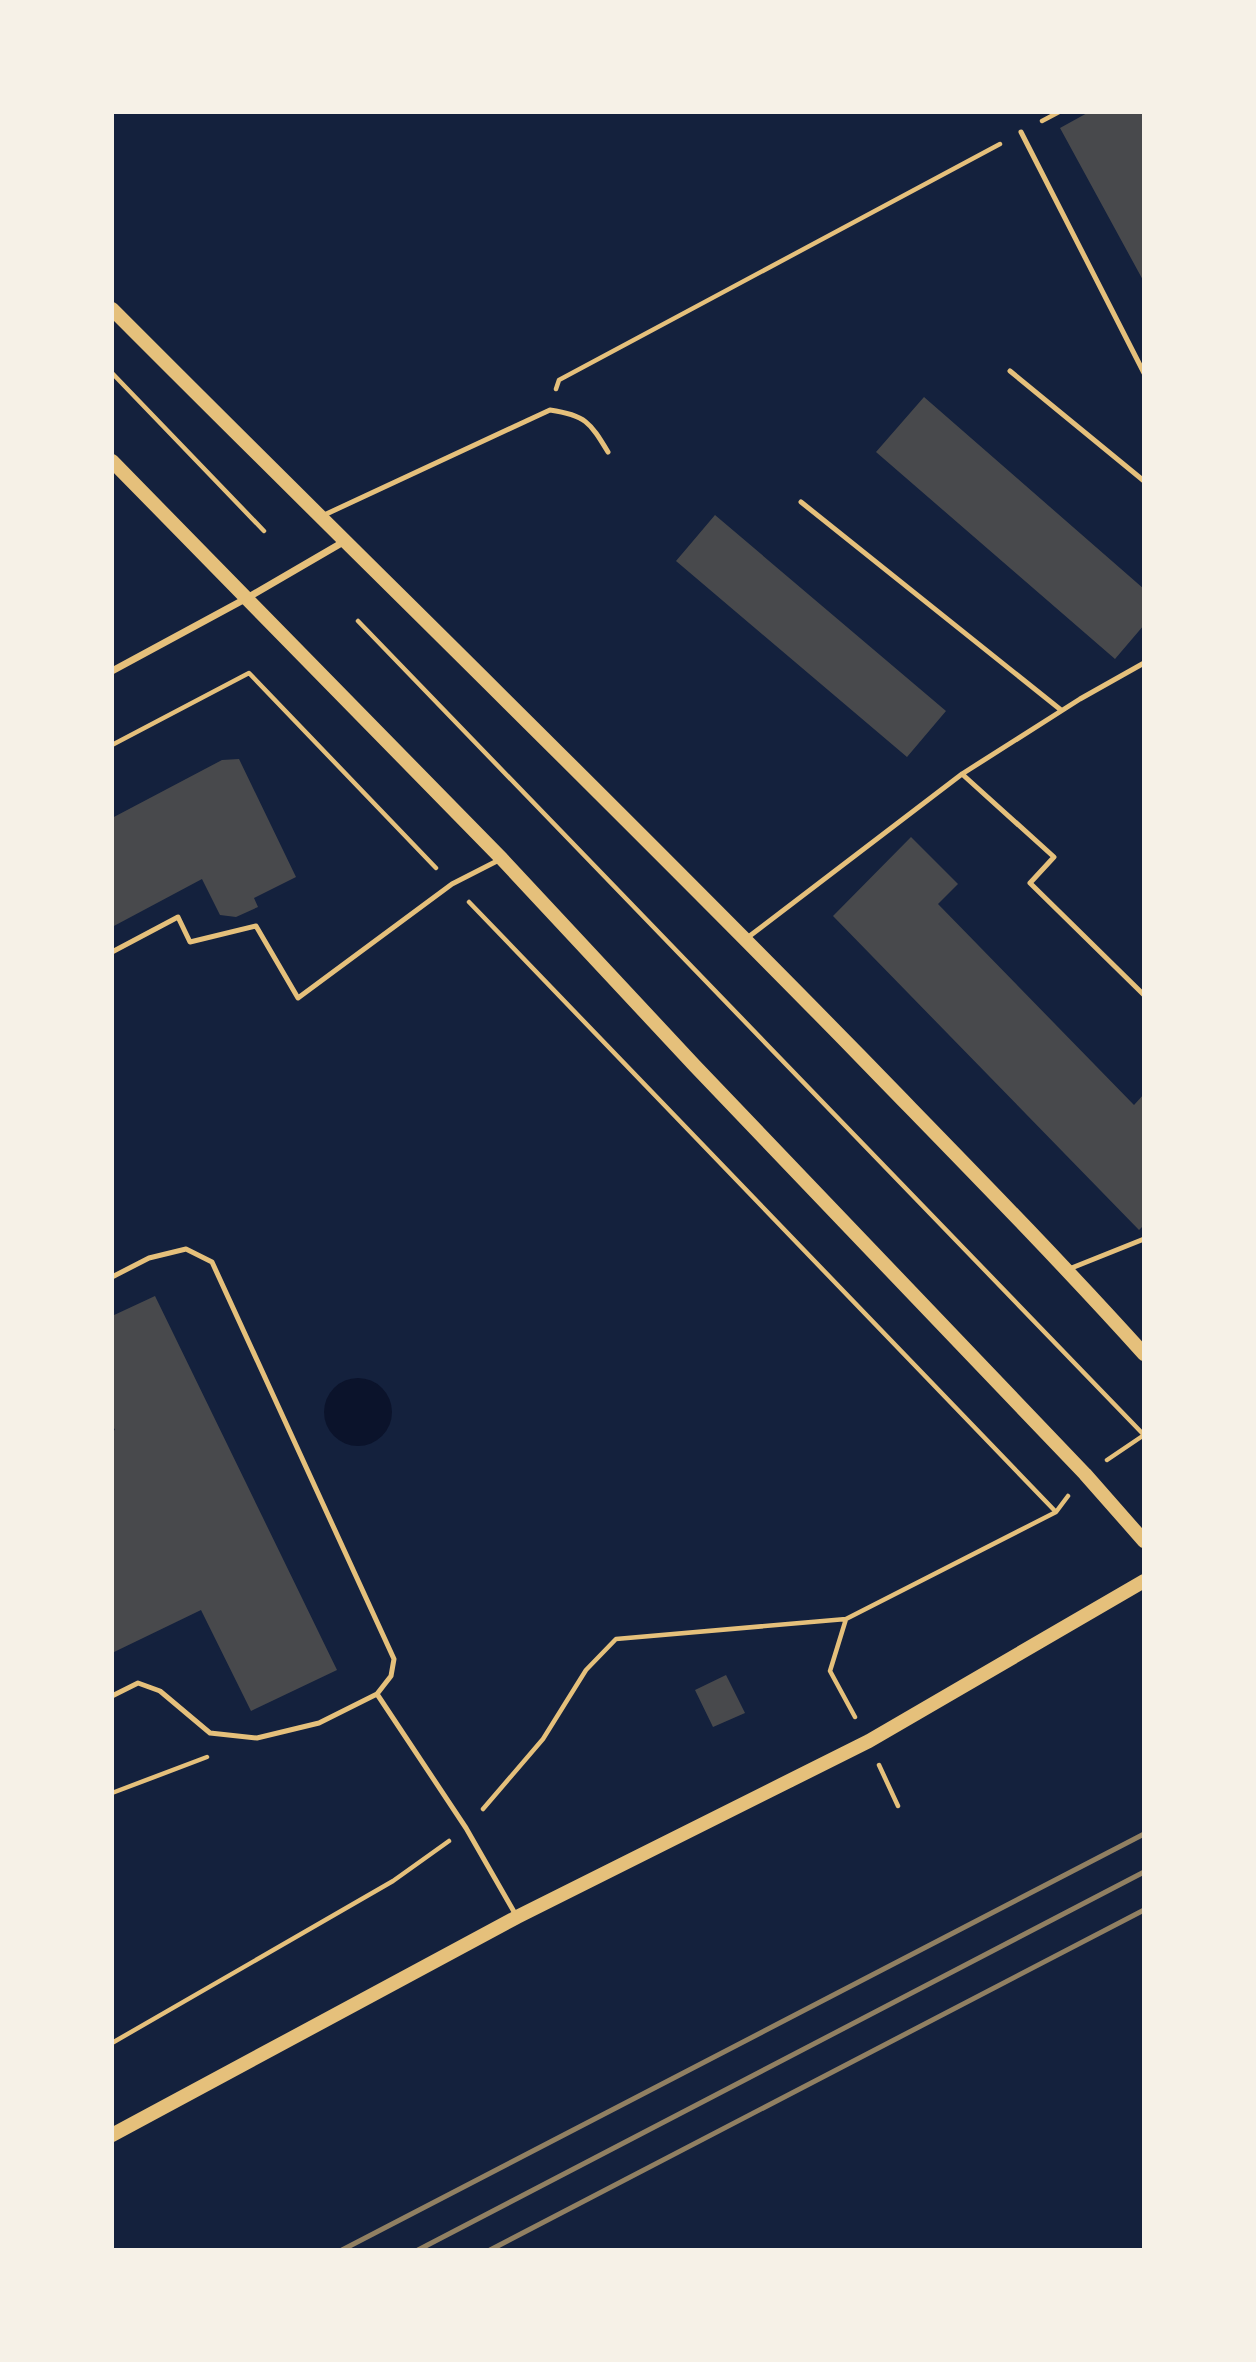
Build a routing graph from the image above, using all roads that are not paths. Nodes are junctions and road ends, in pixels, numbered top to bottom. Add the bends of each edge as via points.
1 (1021, 132) road end
2 (112, 309) edge
3 (1010, 370) dead end
4 (1144, 373) edge
5 (608, 453) dead end
6 (112, 461) edge
7 (1144, 481) edge
8 (801, 502) dead end
9 (319, 517) junction
10 (345, 541) junction
11 (247, 598) junction
12 (1144, 663) edge
13 (112, 671) edge
14 (1061, 710) junction
15 (962, 774) junction
16 (502, 859) junction
17 (746, 939) junction
18 (112, 953) edge
19 (1144, 995) edge
20 (1144, 1239) edge
21 (1068, 1269) junction
22 (112, 1277) edge
23 (1144, 1354) edge
24 (1144, 1541) edge
25 (1144, 1581) edge
26 (377, 1694) junction
27 (112, 1696) edge
28 (517, 1917) junction
29 (112, 2135) edge

1 - 4 lane
2 - 9 main road
3 - 7 lane
5 - 9 lane via 592,426 571,413 550,410
6 - 11 main road
8 - 14 lane
9 - 10 main road
10 - 11 street
10 - 17 main road
11 - 13 street
11 - 16 main road
12 - 14 lane
14 - 15 lane
15 - 17 lane
15 - 19 lane via 1054,857 1030,883
16 - 18 lane via 452,884 298,998 256,926 190,942 178,917
16 - 24 main road
17 - 21 main road
20 - 21 lane
21 - 23 main road
22 - 26 lane via 149,1258 186,1249 212,1262 394,1659 391,1676
25 - 28 main road via 869,1741
26 - 27 lane via 319,1723 257,1738 209,1732 160,1691 138,1683
26 - 28 lane via 466,1828
28 - 29 main road

